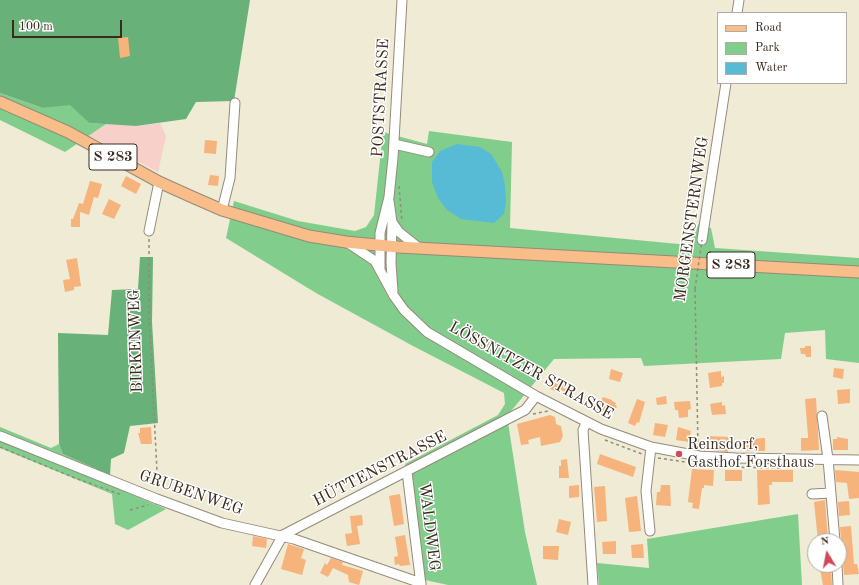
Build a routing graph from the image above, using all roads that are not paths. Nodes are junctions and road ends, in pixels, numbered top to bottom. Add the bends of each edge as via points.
1 (402, 0) edge
2 (739, 0) edge
3 (737, 12) edge
4 (726, 84) edge
5 (0, 102) edge
6 (235, 104) dead end
7 (394, 144) junction
8 (429, 152) dead end
9 (159, 182) junction
10 (389, 197) junction
11 (222, 210) junction
12 (392, 222) junction
13 (149, 231) road end
14 (702, 240) road end
15 (346, 242) junction
16 (385, 246) junction
17 (419, 248) junction
18 (380, 268) junction
19 (859, 272) edge
20 (394, 296) junction
21 (536, 396) junction
22 (822, 416) dead end
23 (586, 422) junction
24 (0, 436) edge
25 (651, 447) junction
26 (828, 459) junction
27 (859, 460) edge
28 (407, 472) junction
29 (831, 493) junction
30 (812, 494) dead end
31 (650, 531) dead end
32 (834, 533) edge
33 (282, 535) junction
34 (837, 573) edge
35 (421, 584) edge
36 (255, 585) edge
37 (593, 585) edge
38 (838, 585) edge

1 - 7 street, POSTSTRASSE
2 - 3 street
4 - 14 street, MORGENSTERNWEG
5 - 9 main road, S 283 via 68,132
6 - 11 street via 230,178
7 - 8 street
7 - 10 street, POSTSTRASSE
9 - 11 main road, S 283
9 - 13 street
10 - 12 street, POSTSTRASSE
10 - 16 street, POSTSTRASSE
11 - 15 main road, S 283 via 309,236
12 - 16 street, POSTSTRASSE
12 - 17 street via 399,232
15 - 16 main road, S 283
15 - 18 street, LÖSSNITZER STRASSE via 369,256
16 - 17 main road, S 283
16 - 18 street, LÖSSNITZER STRASSE
16 - 20 street
17 - 19 main road, S 283
18 - 20 street, LÖSSNITZER STRASSE
20 - 21 street, LÖSSNITZER STRASSE via 404,310 427,332
21 - 23 street, LÖSSNITZER STRASSE
21 - 28 street, HÜTTENSTRASSE via 525,410
22 - 26 street
23 - 25 street, LÖSSNITZER STRASSE
23 - 37 street via 583,430
24 - 33 street, GRUBENWEG via 153,502 222,524
25 - 26 street, LÖSSNITZER STRASSE via 699,456
25 - 31 street via 646,491
26 - 27 street, LÖSSNITZER STRASSE
26 - 29 street
28 - 33 street, HÜTTENSTRASSE
28 - 35 street, WALDWEG
29 - 30 street
29 - 32 street
33 - 35 street, GRUBENWEG
33 - 36 street
34 - 38 street

